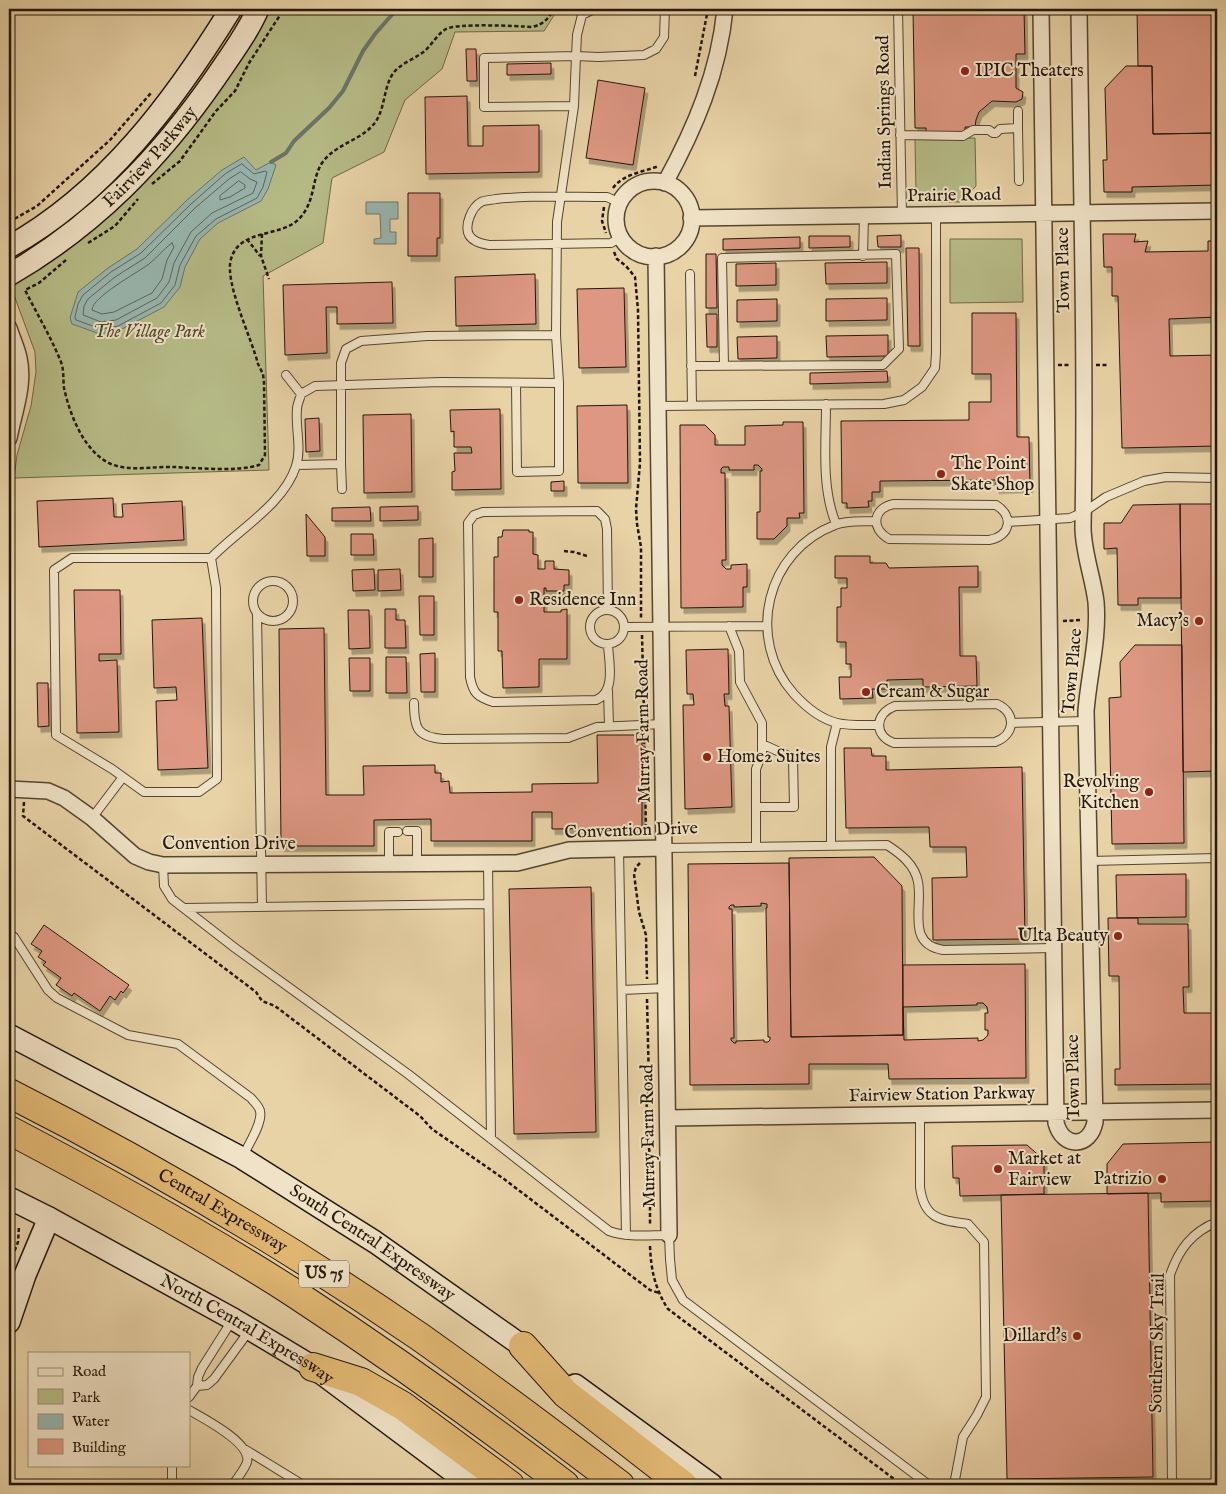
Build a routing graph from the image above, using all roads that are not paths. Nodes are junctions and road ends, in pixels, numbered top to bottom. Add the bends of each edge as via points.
1 (231, 9) edge
2 (258, 9) edge
3 (594, 9) edge
4 (657, 9) edge
5 (665, 9) edge
6 (672, 9) edge
7 (725, 9) edge
8 (898, 9) edge
9 (1042, 9) edge
10 (1078, 9) edge
11 (576, 56) junction
12 (574, 106) junction
13 (1018, 111) dead end
14 (1018, 128) junction
15 (900, 135) junction
16 (1020, 181) dead end
17 (665, 182) junction
18 (561, 197) junction
19 (620, 203) junction
20 (1217, 211) edge
21 (1082, 212) junction
22 (1044, 213) junction
23 (902, 215) junction
24 (936, 215) junction
25 (864, 216) junction
26 (692, 218) junction
27 (622, 237) junction
28 (556, 245) junction
29 (9, 247) edge
30 (656, 256) junction
31 (863, 256) junction
32 (690, 274) dead end
33 (9, 275) edge
34 (9, 328) edge
35 (556, 335) junction
36 (691, 366) junction
37 (724, 366) junction
38 (286, 375) dead end
39 (516, 383) junction
40 (558, 383) junction
41 (341, 386) junction
42 (301, 394) junction
43 (826, 404) junction
44 (692, 405) junction
45 (658, 406) junction
46 (9, 438) edge
47 (341, 464) junction
48 (297, 465) junction
49 (1217, 478) edge
50 (342, 489) dead end
51 (1084, 512) junction
52 (1049, 519) junction
53 (876, 521) junction
54 (1008, 522) junction
55 (836, 524) junction
56 (211, 558) junction
57 (608, 610) junction
58 (257, 614) junction
59 (729, 626) junction
60 (766, 626) junction
61 (625, 627) junction
62 (662, 627) junction
63 (608, 645) junction
64 (608, 691) junction
65 (414, 704) dead end
66 (1087, 721) junction
67 (1051, 722) junction
68 (837, 723) junction
69 (1012, 723) junction
70 (663, 724) junction
71 (879, 725) junction
72 (609, 726) junction
73 (762, 744) junction
74 (123, 777) junction
75 (9, 789) edge
76 (756, 807) junction
77 (92, 818) junction
78 (398, 832) dead end
79 (407, 832) dead end
80 (756, 846) junction
81 (831, 846) junction
82 (664, 848) junction
83 (619, 849) junction
84 (1217, 858) edge
85 (1090, 861) junction
86 (488, 862) junction
87 (389, 863) junction
88 (417, 863) junction
89 (261, 864) junction
90 (163, 865) junction
91 (488, 904) junction
92 (262, 907) junction
93 (184, 908) junction
94 (9, 933) edge
95 (1054, 948) junction
96 (666, 988) junction
97 (622, 990) junction
98 (9, 1034) edge
99 (9, 1093) edge
100 (1217, 1110) edge
101 (1094, 1112) junction
102 (1056, 1113) junction
103 (920, 1114) junction
104 (668, 1118) junction
105 (9, 1130) edge
106 (491, 1139) junction
107 (242, 1158) junction
108 (9, 1198) edge
109 (49, 1218) junction
110 (1217, 1222) edge
111 (626, 1235) junction
112 (669, 1235) junction
113 (9, 1322) edge
114 (242, 1324) junction
115 (523, 1346) junction
116 (313, 1367) junction
117 (197, 1386) junction
118 (190, 1396) edge
119 (190, 1411) edge
120 (246, 1450) junction
121 (172, 1466) edge
122 (172, 1485) edge
123 (233, 1485) edge
124 (303, 1485) edge
125 (471, 1485) edge
126 (510, 1485) edge
127 (565, 1485) edge
128 (620, 1485) edge
129 (683, 1485) edge
130 (712, 1485) edge
131 (929, 1485) edge
132 (954, 1485) edge
133 (1172, 1485) edge

1 - 29 main road, Fairview Parkway via 175,94 137,140 69,206
2 - 33 main road, Fairview Parkway via 194,108 123,190 84,224
3 - 11 lane via 582,15
4 - 5 lane
5 - 6 lane
5 - 11 lane via 664,37 656,49 644,55
7 - 17 street via 715,66 702,106 686,146
8 - 15 lane, Indian Springs Road
9 - 22 street, Town Place
10 - 21 street, Town Place
11 - 12 lane
11 - 12 lane via 484,58 484,107
12 - 18 lane
13 - 14 lane
14 - 15 lane via 1000,129 996,133 973,130 963,136
14 - 16 lane
15 - 23 lane, Indian Springs Road
17 - 19 street via 641,183 631,188
17 - 26 street via 684,196
18 - 19 lane via 607,197
18 - 28 lane
18 - 28 lane via 482,201 469,218 469,236 477,242 489,245
19 - 27 street via 616,220
20 - 21 street, Prairie Road
21 - 22 street, Prairie Road
21 - 51 street, Town Place
22 - 24 street, Prairie Road
22 - 52 street, Town Place
23 - 24 street, Prairie Road
23 - 25 street, Prairie Road
24 - 43 lane via 935,368 922,387 904,400 884,404
25 - 26 street, Prairie Road
25 - 31 lane
26 - 30 street via 685,240 668,254
27 - 28 lane via 610,243
27 - 30 street via 633,251 644,256
28 - 35 lane
30 - 45 street, Murray Farm Road
31 - 37 lane via 722,258
31 - 37 lane via 896,254 899,350 883,365
32 - 36 lane
34 - 46 street via 19,358 20,374 18,402
35 - 40 lane
35 - 41 lane via 427,336 361,341 346,349 341,364
36 - 37 lane
36 - 44 lane
38 - 42 lane
39 - 40 lane
39 - 40 lane via 517,472 559,471
39 - 41 lane
41 - 42 lane via 315,386
41 - 47 lane
42 - 48 lane via 297,408
43 - 44 lane
43 - 55 lane via 827,483
44 - 45 lane
45 - 62 street, Murray Farm Road
47 - 48 lane
47 - 50 lane
48 - 56 lane via 280,497
49 - 51 lane via 1166,477 1144,481 1106,497
51 - 52 lane via 1070,518
51 - 66 street, Town Place via 1083,530 1097,620 1088,684
52 - 54 lane
52 - 67 street, Town Place
53 - 54 lane via 882,509 894,504 996,505 1006,514
53 - 54 lane via 882,535 906,540 996,538 1002,535
53 - 55 lane
55 - 60 lane via 813,536 793,553 778,575 769,600
56 - 74 lane via 216,588 217,779 199,792 144,792
56 - 74 lane via 72,558 54,570 56,735
57 - 61 lane via 618,613
57 - 63 lane via 602,610 593,617 590,628 594,638
57 - 64 lane via 607,529 605,518 597,511 483,512 474,515 468,523 472,689 481,699 493,702 596,700
58 - 58 lane via 270,621 284,618 292,607 293,598 286,586 273,581 260,586 253,600
58 - 89 lane
59 - 60 lane
59 - 62 lane
59 - 73 lane via 739,650 740,682 762,723
60 - 68 lane via 771,654 786,686 801,702
61 - 62 lane
61 - 63 lane via 618,641
62 - 70 street, Murray Farm Road
63 - 64 lane
64 - 72 lane
65 - 72 lane via 416,727 427,738 443,740 568,738 597,726
66 - 67 lane
66 - 85 street, Town Place
67 - 69 lane
67 - 95 street, Town Place
68 - 71 lane
68 - 81 lane via 830,747
69 - 71 lane via 1007,736 995,742 894,743 883,737
69 - 71 lane via 1008,711 997,704 895,706 884,713
70 - 72 lane
70 - 82 street, Murray Farm Road
73 - 76 lane via 756,769
73 - 76 lane via 793,758 794,807
74 - 77 lane
75 - 77 street, Convention Drive via 48,791
76 - 80 lane
77 - 90 street, Convention Drive via 135,856
78 - 87 lane via 390,832
79 - 88 lane via 417,831
80 - 81 lane, Convention Drive
80 - 82 lane, Convention Drive
81 - 95 lane, Convention Drive via 887,845 899,853 911,865 918,882 919,928 922,938 934,949
82 - 83 street, Convention Drive
82 - 96 street, Murray Farm Road
83 - 86 street, Convention Drive via 569,850 517,863
83 - 97 lane
84 - 85 lane
85 - 101 street, Town Place
86 - 88 street, Convention Drive
86 - 91 lane
87 - 88 street, Convention Drive
87 - 89 street, Convention Drive
89 - 90 street, Convention Drive
89 - 92 lane
90 - 93 lane via 164,886 172,899
91 - 92 lane
91 - 106 lane
92 - 93 lane
93 - 106 lane
94 - 107 lane via 48,990 58,998 128,1035 178,1044 251,1098 258,1106 261,1119
95 - 102 street, Town Place
96 - 97 lane
96 - 104 street, Murray Farm Road
97 - 111 lane
98 - 107 main road, South Central Expressway
99 - 128 highway, Central Expressway / US 75 via 156,1172 299,1257 444,1354
100 - 101 street, Fairview Station Parkway
101 - 102 street, Fairview Station Parkway
101 - 102 street, Town Place via 1093,1131 1080,1142 1072,1142 1058,1132
102 - 103 street, Fairview Station Parkway
103 - 104 street, Fairview Station Parkway
103 - 132 lane via 920,1187 926,1209 937,1218 968,1224 984,1242 986,1397 963,1437
104 - 112 street, Murray Farm Road
105 - 127 highway, Central Expressway / US 75 via 212,1242 293,1292 492,1429
106 - 111 lane via 609,1231
107 - 115 main road, South Central Expressway via 375,1242
108 - 109 main road, North Central Expressway
109 - 113 main road
109 - 114 main road, North Central Expressway
110 - 133 lane, Southern Sky Trail via 1192,1236 1176,1259 1170,1275
111 - 112 lane
112 - 131 lane via 672,1280 683,1300
114 - 116 main road, North Central Expressway
114 - 117 lane via 202,1368
114 - 117 lane via 214,1379 207,1385
115 - 129 highway via 566,1394
115 - 130 main road, South Central Expressway
116 - 125 main road, North Central Expressway
116 - 126 highway via 362,1382 404,1406
117 - 118 lane
119 - 120 lane
120 - 123 lane via 248,1461
120 - 124 lane
121 - 122 lane

